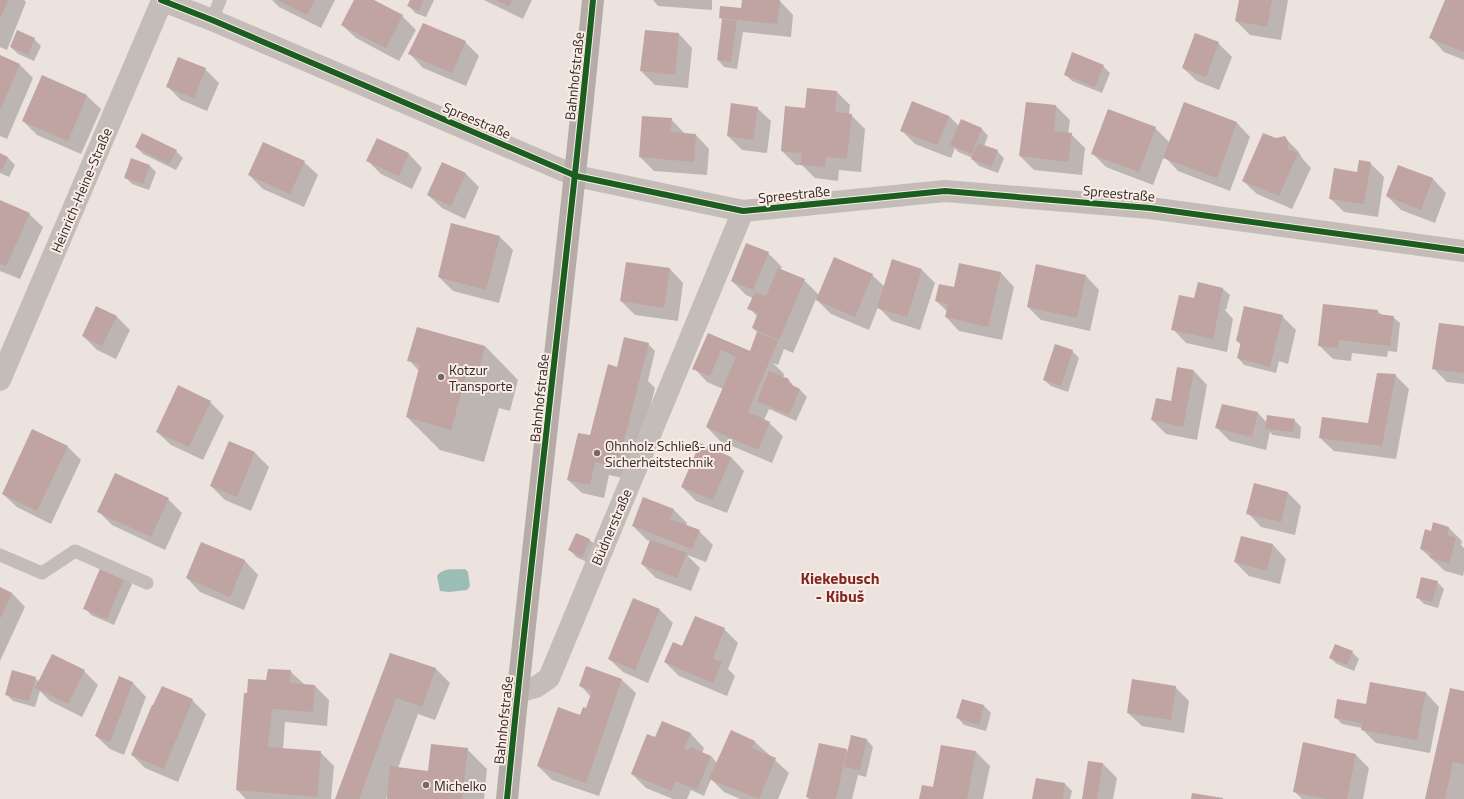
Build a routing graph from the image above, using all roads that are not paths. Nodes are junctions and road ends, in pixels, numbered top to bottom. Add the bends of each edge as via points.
1 (162, 0) edge
2 (220, 0) edge
3 (593, 0) edge
4 (212, 20) junction
5 (576, 176) junction
6 (743, 211) junction
7 (1464, 251) edge
8 (0, 380) edge
9 (0, 555) edge
10 (147, 583) dead end
11 (518, 692) junction
12 (508, 799) edge

1 - 4 street, Spreestraße
1 - 8 street, Heinrich-Heine-Straße
2 - 4 lane
3 - 5 main road, Bahnhofstraße
4 - 5 street, Spreestraße
5 - 6 street, Spreestraße
5 - 11 main road, Bahnhofstraße
6 - 7 street, Spreestraße via 945,191 1150,208
6 - 11 street, Büdnerstraße via 549,678 536,687
9 - 10 lane via 42,573 74,551
11 - 12 main road, Bahnhofstraße

